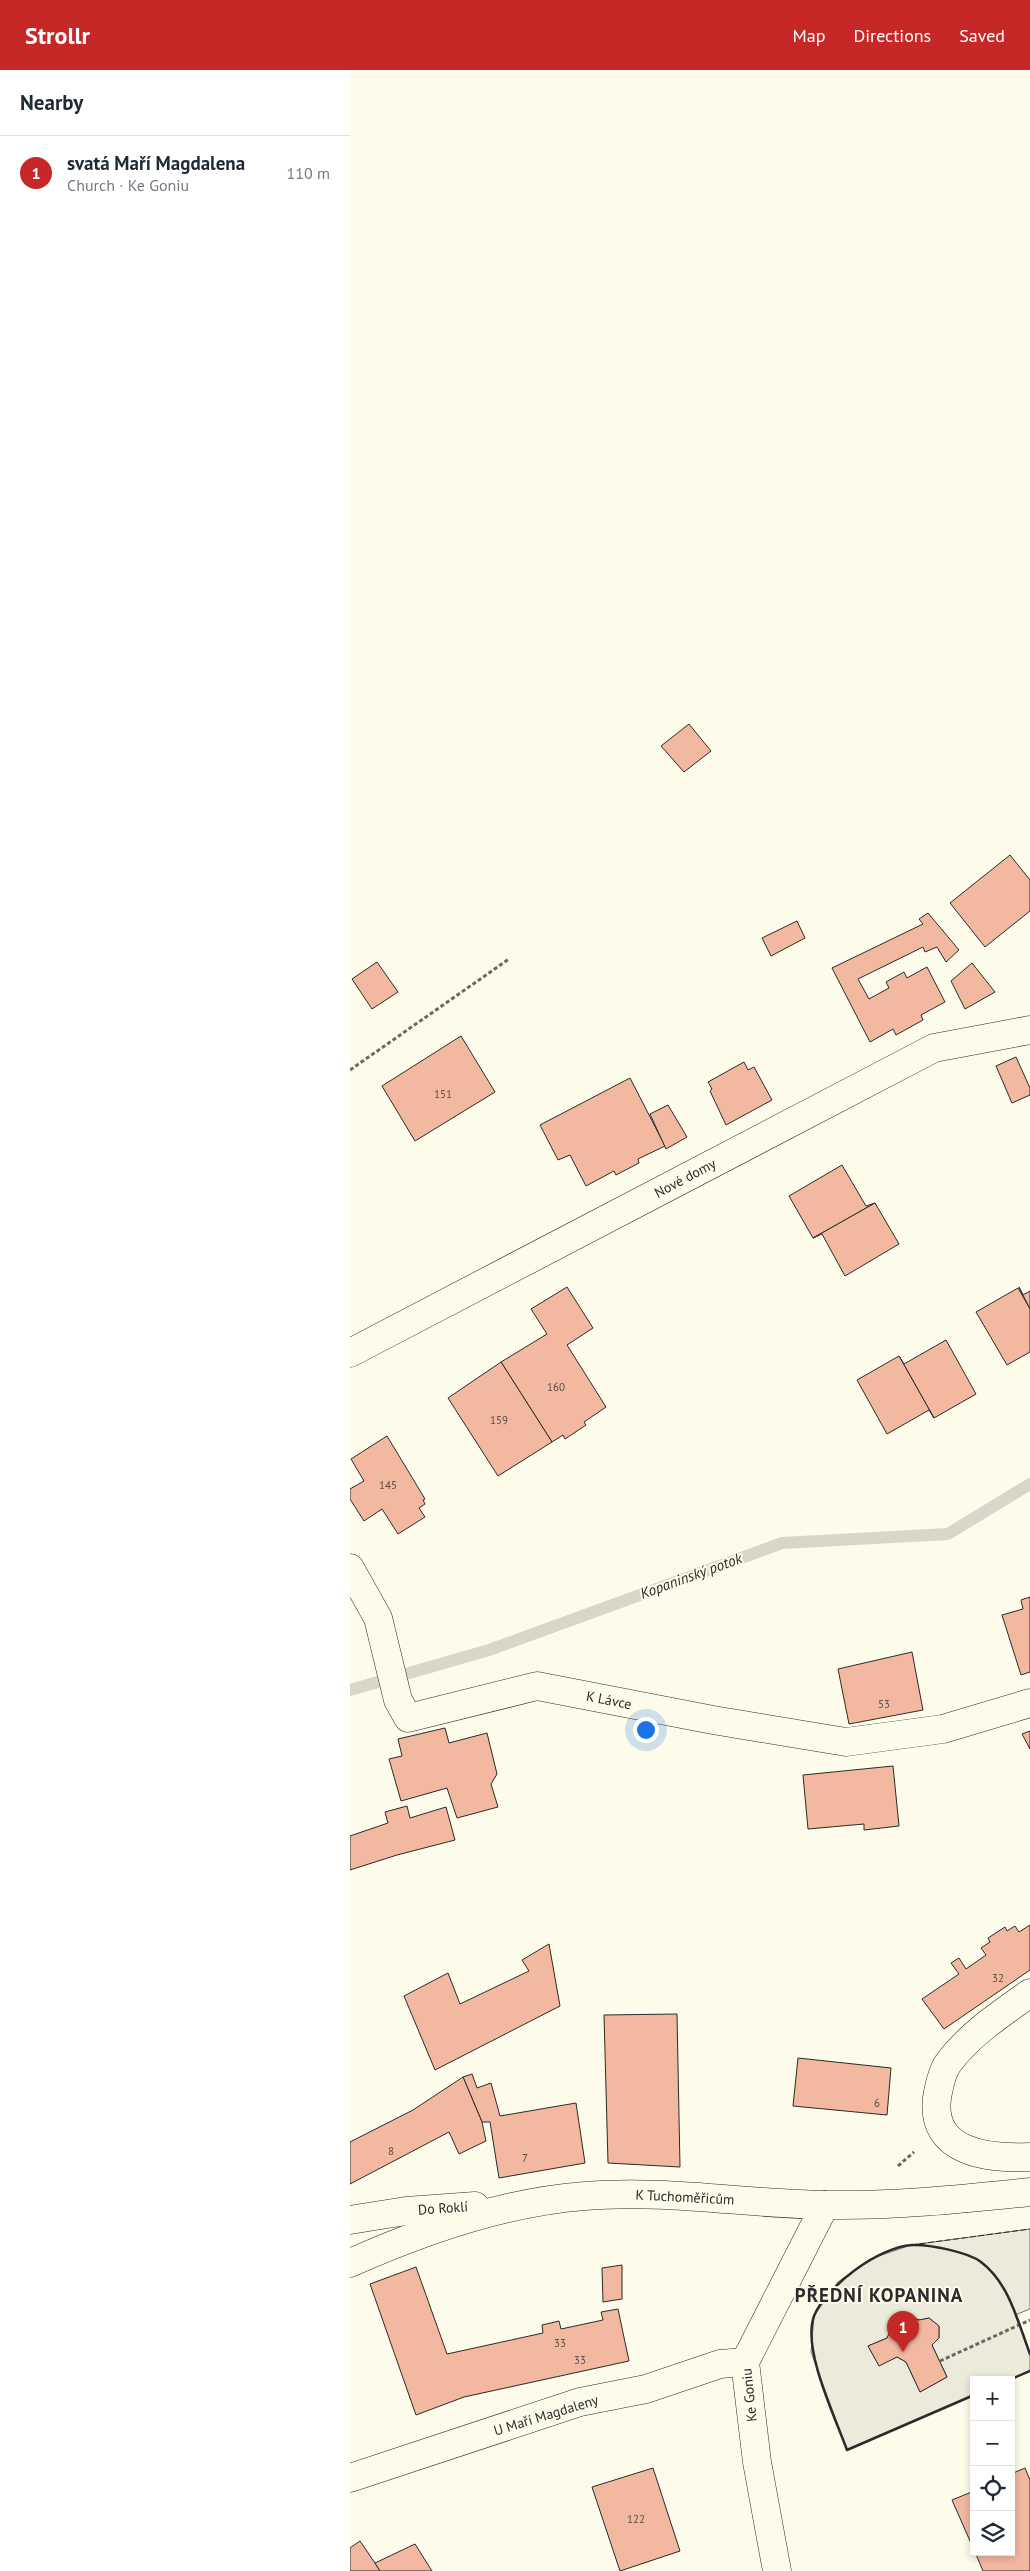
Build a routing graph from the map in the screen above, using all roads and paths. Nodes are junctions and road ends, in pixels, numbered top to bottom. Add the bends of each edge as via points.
1 (509, 959) dead end
2 (1030, 1030) edge
3 (350, 1070) edge
4 (350, 1353) edge
5 (350, 1568) edge
6 (1030, 1703) edge
7 (1030, 1993) edge
8 (942, 2131) junction
9 (1030, 2158) edge
10 (1030, 2192) edge
11 (536, 2202) junction
12 (888, 2204) junction
13 (825, 2205) junction
14 (350, 2220) edge
15 (350, 2263) edge
16 (1030, 2320) edge
17 (940, 2361) dead end
18 (745, 2362) junction
19 (350, 2478) edge
20 (777, 2571) edge

1 - 3 path
2 - 4 street, Nové domy via 934,1048
5 - 6 street, K Lávce via 378,1618 398,1700 408,1718 537,1686 846,1742 943,1729
7 - 8 street via 970,2038 947,2064 937,2103
8 - 9 street via 952,2142 967,2150 1010,2158
8 - 12 path via 903,2160 887,2178
10 - 12 street, K Tuchoměřicům
11 - 13 street, K Tuchoměřicům via 631,2194
11 - 14 street, Do Roklí via 406,2210
11 - 15 street, K Tuchoměřicům via 430,2231
12 - 13 street, K Tuchoměřicům
13 - 18 street, Ke Goniu
16 - 17 path
18 - 19 street, U Maří Magdaleny via 720,2364 646,2389 580,2402
18 - 20 street, Ke Goniu via 756,2462

